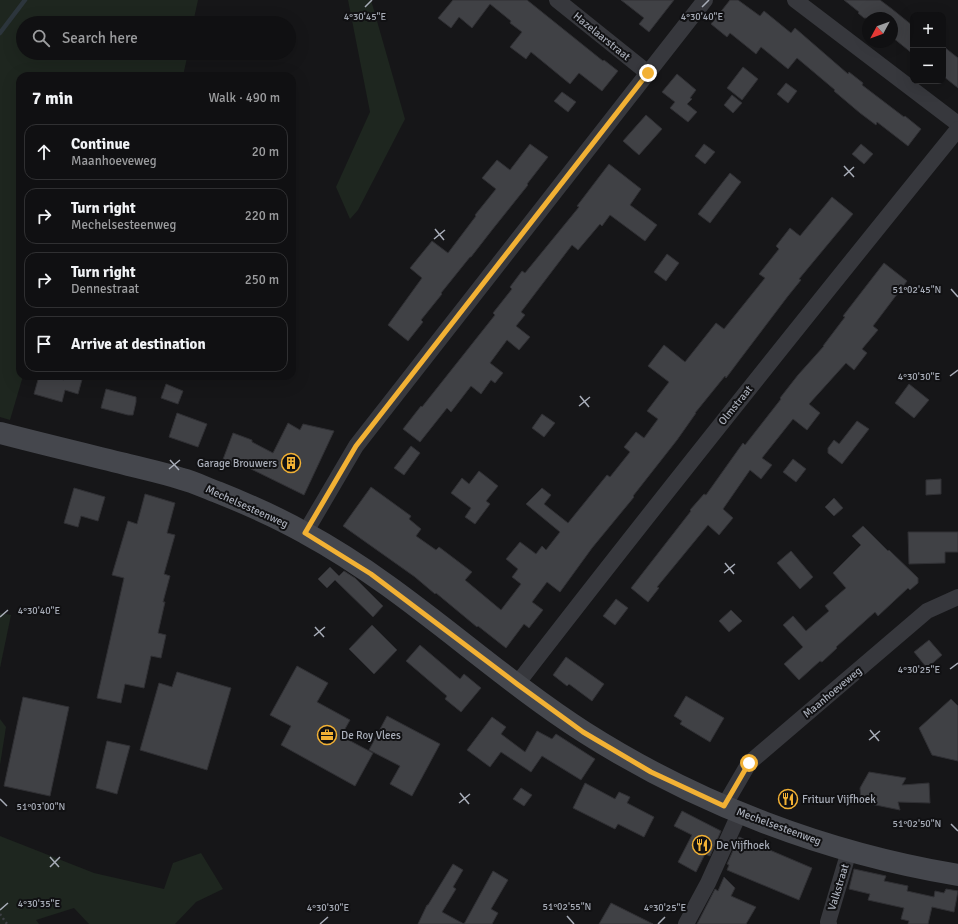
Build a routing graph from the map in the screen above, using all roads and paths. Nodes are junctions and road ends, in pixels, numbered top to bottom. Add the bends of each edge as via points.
1 (557, 0) edge
2 (705, 0) edge
3 (795, 0) edge
4 (648, 73) junction
5 (958, 124) edge
6 (958, 129) edge
7 (0, 434) edge
8 (305, 533) junction
9 (958, 596) edge
10 (517, 684) junction
11 (732, 809) junction
12 (849, 851) junction
13 (958, 875) edge
14 (0, 914) edge
15 (7, 924) edge
16 (686, 924) edge
17 (829, 924) edge

1 - 4 street, Hazelaarstraat
2 - 4 street
3 - 5 street
4 - 8 street via 356,446
6 - 10 street, Olmstraat via 716,428
7 - 8 main road, Mechelsesteenweg via 182,478 245,503
8 - 10 main road, Mechelsesteenweg via 371,574
9 - 11 street, Maanhoeveweg via 927,611 749,763
10 - 11 main road, Mechelsesteenweg via 583,732 651,772
11 - 12 main road, Mechelsesteenweg
11 - 16 street, Maanhoeveweg via 708,883
12 - 13 main road, Mechelsesteenweg
12 - 17 street, Valkstraat
14 - 15 path

